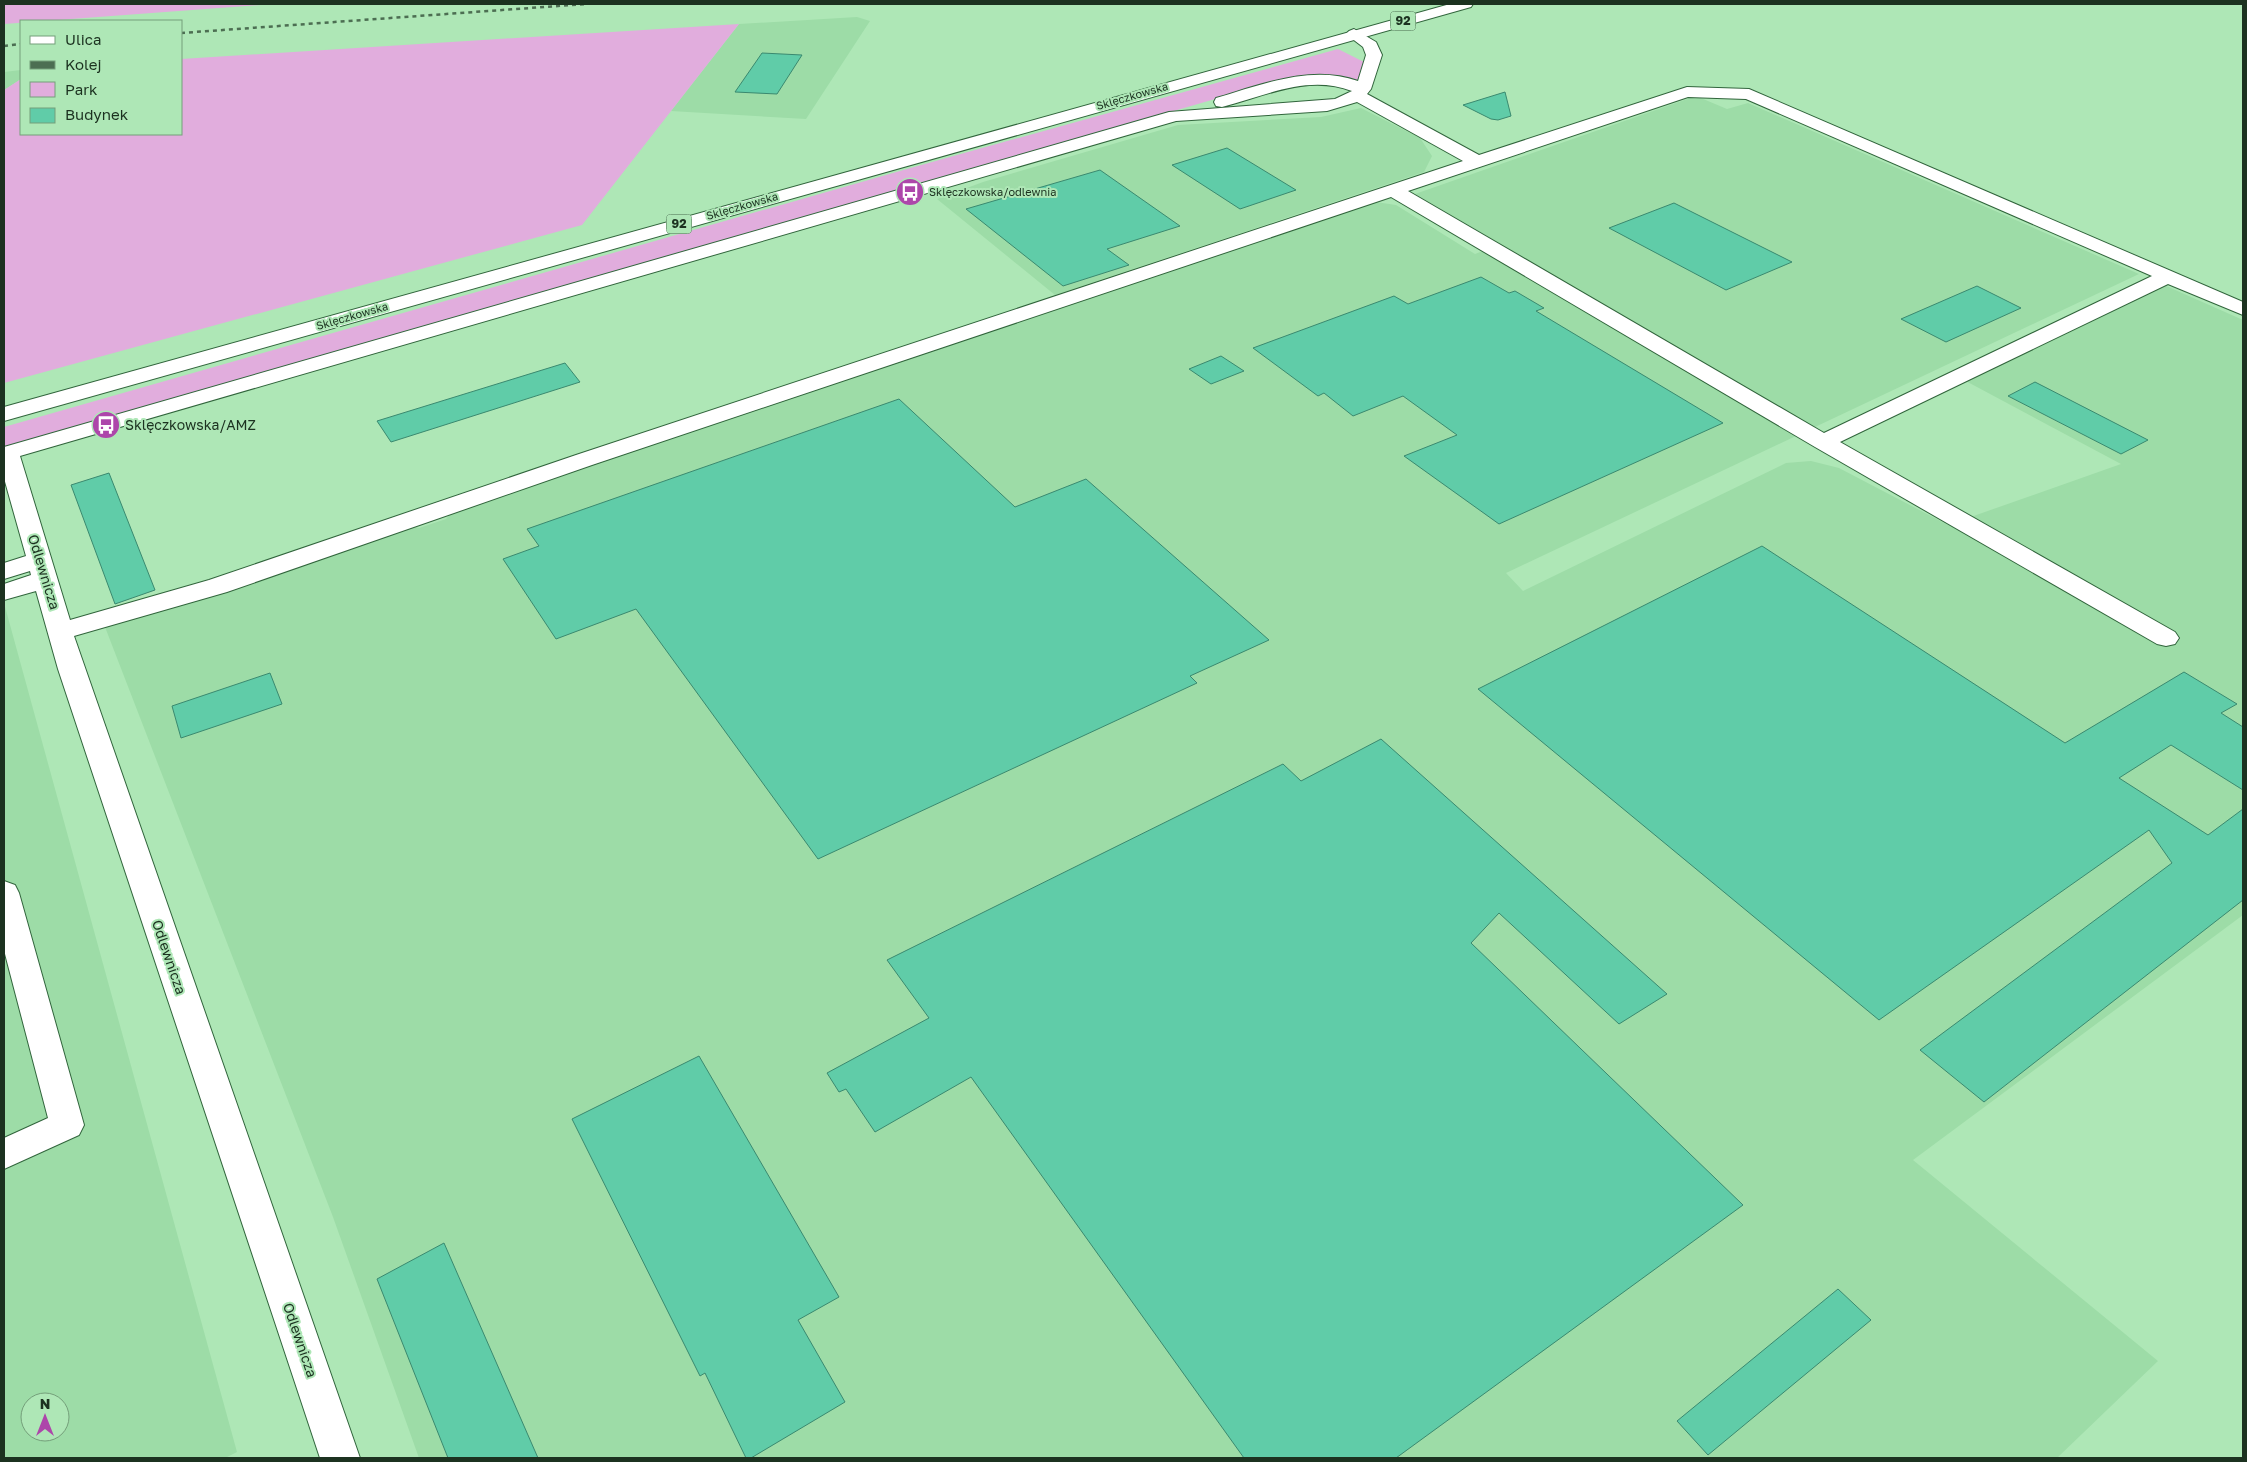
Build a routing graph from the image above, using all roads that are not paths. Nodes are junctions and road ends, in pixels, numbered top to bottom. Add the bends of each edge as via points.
1 (1478, 4) edge
2 (1459, 6) edge
3 (1354, 34) junction
4 (1361, 92) junction
5 (1176, 116) junction
6 (1478, 162) junction
7 (1393, 190) junction
8 (2166, 277) junction
9 (2243, 309) edge
10 (4, 414) edge
11 (1823, 442) junction
12 (6, 453) edge
13 (43, 569) junction
14 (4, 571) edge
15 (4, 592) edge
16 (61, 631) junction
17 (2166, 638) dead end
18 (4, 893) edge
19 (4, 1154) edge
20 (340, 1458) edge

1 - 2 street, Sklęczkowska / 92
2 - 3 street, Sklęczkowska / 92
3 - 4 street via 1370,45 1374,55
3 - 10 street, Sklęczkowska / 92
4 - 5 street via 1347,102 1327,106
4 - 5 street via 1341,80 1296,80
4 - 6 street
5 - 12 street
6 - 7 street
6 - 8 street via 1687,92 1749,94
7 - 11 street
7 - 16 street via 218,586
8 - 9 street
8 - 11 street
11 - 17 street
12 - 13 street, Odlewnicza
13 - 14 street
13 - 15 street
13 - 16 street, Odlewnicza
16 - 20 street, Odlewnicza via 74,678
18 - 19 street via 67,1125

